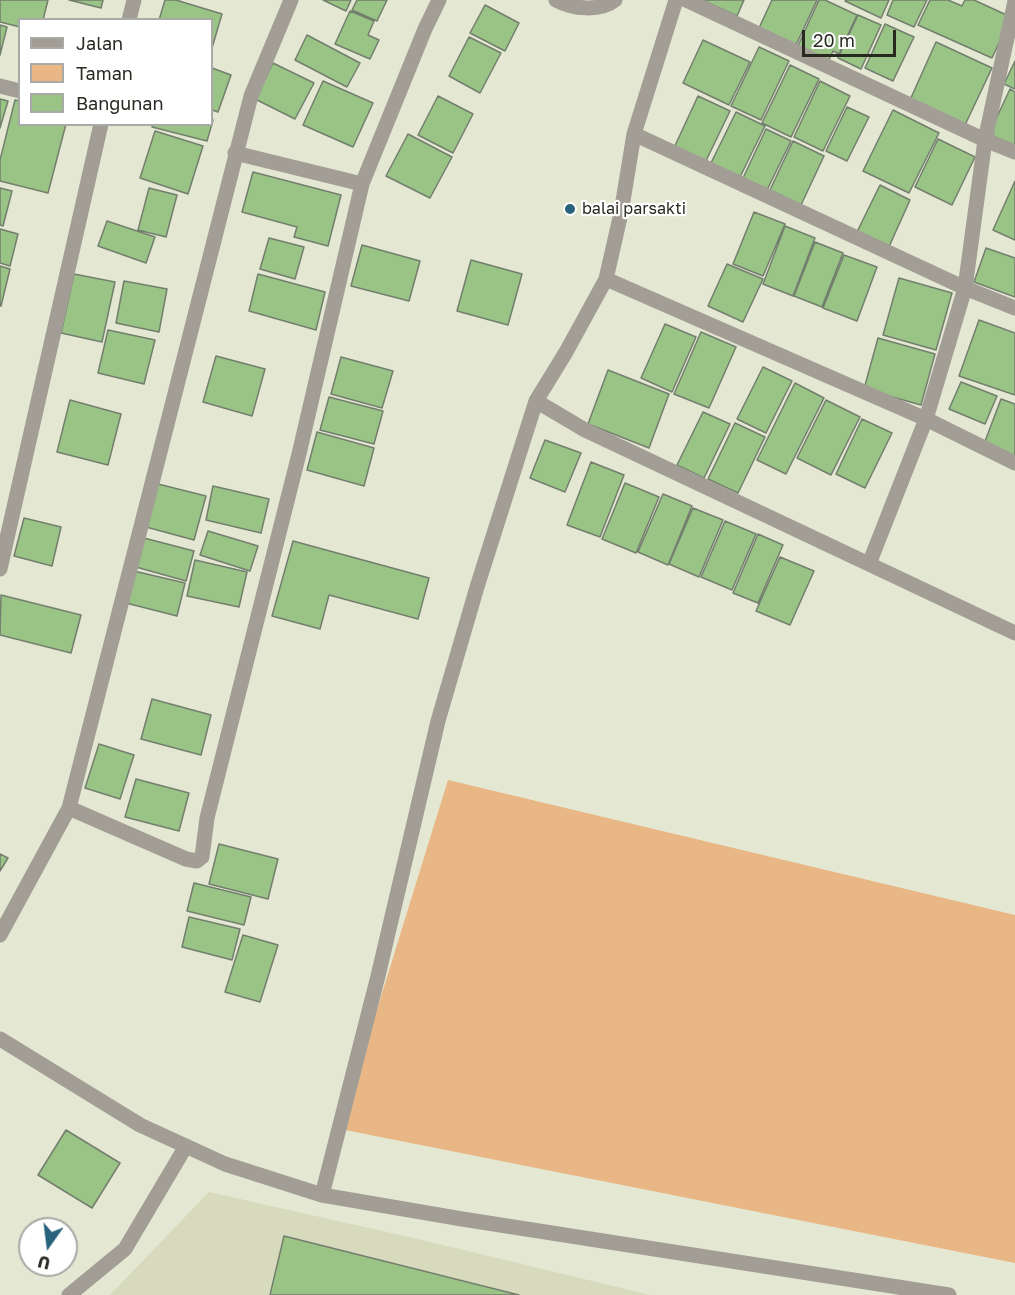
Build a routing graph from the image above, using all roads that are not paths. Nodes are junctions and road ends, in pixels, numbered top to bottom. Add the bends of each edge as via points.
1 (134, 0) edge
2 (291, 0) edge
3 (439, 0) edge
4 (556, 0) edge
5 (615, 0) edge
6 (676, 0) edge
7 (687, 0) edge
8 (1015, 1) edge
9 (130, 18) edge
10 (0, 86) edge
11 (18, 90) edge
12 (101, 126) edge
13 (634, 134) junction
14 (985, 140) junction
15 (1015, 152) edge
16 (236, 153) junction
17 (362, 184) junction
18 (606, 279) junction
19 (964, 288) junction
20 (1015, 309) edge
21 (536, 401) junction
22 (926, 419) junction
23 (1015, 463) edge
24 (869, 564) junction
25 (0, 569) edge
26 (1015, 633) edge
27 (69, 808) junction
28 (0, 934) edge
29 (0, 1039) edge
30 (186, 1146) junction
31 (322, 1195) junction
32 (914, 1292) edge
33 (71, 1294) edge
34 (949, 1295) edge

1 - 9 street
2 - 16 street via 251,96
3 - 17 street
4 - 5 street via 596,8
6 - 13 street
7 - 14 street
8 - 14 street
10 - 11 street
12 - 25 street
13 - 18 street
13 - 19 street
14 - 15 street
14 - 19 street
16 - 17 street
16 - 27 street
17 - 27 street via 207,818 202,858 186,859
18 - 21 street
18 - 22 street
19 - 20 street
19 - 22 street
21 - 24 street via 585,430
21 - 31 street via 438,721
22 - 23 street
22 - 24 street
24 - 26 street
27 - 28 street
29 - 30 street via 140,1125
30 - 31 street via 225,1164
30 - 33 street via 125,1250
31 - 32 street
32 - 34 street

